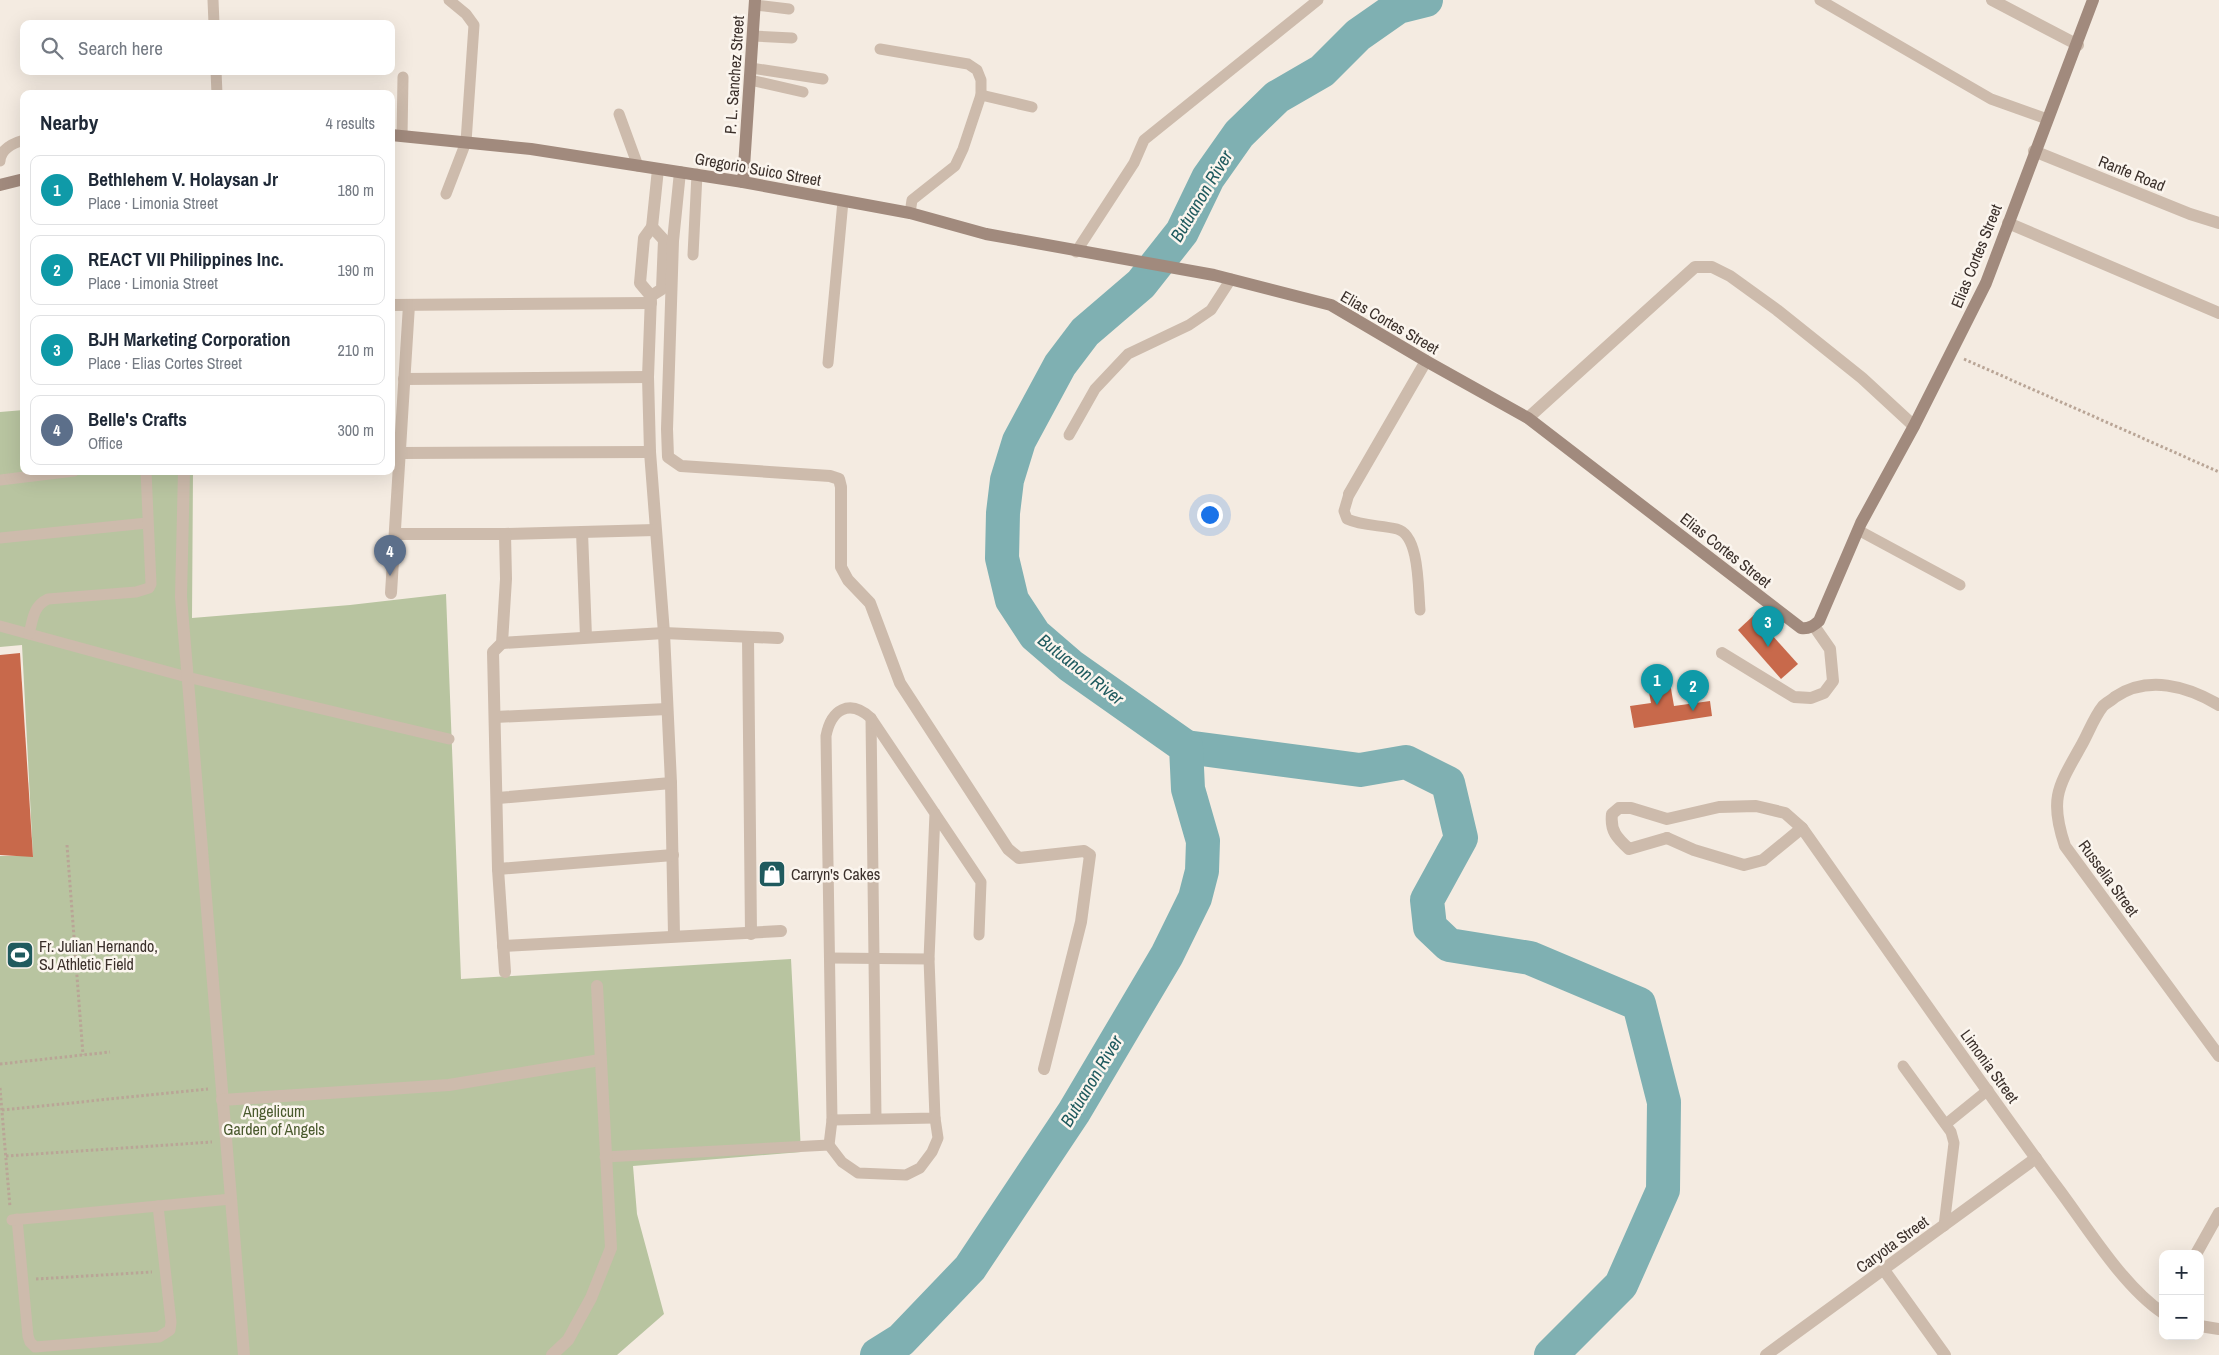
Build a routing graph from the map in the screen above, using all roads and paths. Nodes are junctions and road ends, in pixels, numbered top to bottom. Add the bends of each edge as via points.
1 (213, 0) edge
2 (449, 0) edge
3 (1318, 0) edge
4 (1820, 0) edge
5 (1992, 0) edge
6 (2093, 0) edge
7 (755, 2) edge
8 (789, 9) dead end
9 (214, 20) edge
10 (753, 36) junction
11 (792, 38) dead end
12 (2078, 45) junction
13 (880, 49) dead end
14 (750, 74) junction
15 (216, 75) edge
16 (403, 77) dead end
17 (822, 79) dead end
18 (217, 90) edge
19 (803, 92) dead end
20 (981, 95) junction
21 (1032, 107) dead end
22 (619, 114) dead end
23 (2047, 119) junction
24 (396, 135) edge
25 (20, 141) edge
26 (466, 142) junction
27 (2034, 151) junction
28 (0, 161) edge
29 (638, 166) junction
30 (658, 169) junction
31 (680, 172) junction
32 (697, 174) junction
33 (0, 179) edge
34 (20, 180) edge
35 (743, 182) junction
36 (0, 185) edge
37 (446, 194) dead end
38 (843, 201) junction
39 (910, 213) junction
40 (2008, 223) junction
41 (2219, 223) edge
42 (652, 227) junction
43 (1076, 252) junction
44 (692, 255) dead end
45 (1114, 258) joint
46 (1231, 279) junction
47 (651, 299) junction
48 (395, 305) edge
49 (409, 305) junction
50 (2219, 313) edge
51 (1950, 353) junction
52 (1426, 361) junction
53 (828, 363) dead end
54 (648, 377) junction
55 (404, 380) junction
56 (1528, 418) junction
57 (1914, 426) junction
58 (1069, 435) dead end
59 (650, 452) junction
60 (400, 453) junction
61 (2219, 472) edge
62 (41, 475) edge
63 (148, 475) edge
64 (184, 475) edge
65 (0, 480) edge
66 (1349, 494) joint
67 (147, 523) junction
68 (655, 530) junction
69 (1858, 530) junction
70 (582, 532) junction
71 (396, 534) junction
72 (505, 534) junction
73 (0, 538) edge
74 (1960, 585) dead end
75 (391, 593) dead end
76 (1420, 610) dead end
77 (0, 626) edge
78 (1814, 626) junction
79 (664, 632) junction
80 (29, 634) junction
81 (586, 637) junction
82 (748, 637) junction
83 (778, 638) dead end
84 (502, 643) junction
85 (1722, 653) dead end
86 (187, 677) junction
87 (2219, 705) edge
88 (667, 709) junction
89 (495, 717) junction
90 (871, 718) junction
91 (449, 739) dead end
92 (670, 783) junction
93 (498, 798) junction
94 (935, 813) junction
95 (1667, 819) junction
96 (1802, 828) junction
97 (1667, 838) junction
98 (67, 845) dead end
99 (672, 855) junction
100 (498, 869) junction
101 (781, 931) dead end
102 (750, 934) junction
103 (979, 935) dead end
104 (674, 936) junction
105 (502, 946) junction
106 (830, 958) junction
107 (874, 958) junction
108 (928, 959) junction
109 (505, 972) dead end
110 (597, 986) dead end
111 (110, 1052) dead end
112 (83, 1055) junction
113 (2219, 1056) edge
114 (600, 1060) junction
115 (0, 1064) edge
116 (1904, 1066) dead end
117 (1044, 1069) dead end
118 (0, 1088) edge
119 (1988, 1090) junction
120 (221, 1094) junction
121 (2, 1110) junction
122 (876, 1118) junction
123 (935, 1118) junction
124 (832, 1120) junction
125 (1946, 1124) junction
126 (225, 1141) junction
127 (829, 1145) junction
128 (6, 1156) junction
129 (605, 1157) junction
130 (2036, 1158) junction
131 (231, 1200) junction
132 (158, 1206) junction
133 (2219, 1214) edge
134 (14, 1220) junction
135 (1944, 1226) junction
136 (2198, 1250) edge
137 (1884, 1270) junction
138 (166, 1271) junction
139 (22, 1280) junction
140 (2159, 1310) edge
141 (2204, 1327) edge
142 (2219, 1329) edge
143 (244, 1355) edge
144 (552, 1355) edge
145 (1766, 1355) edge
146 (1944, 1355) edge

1 - 9 lane
2 - 26 lane via 474,25
3 - 43 lane via 1144,140 1134,163
4 - 23 lane via 1991,99
5 - 12 street
6 - 12 street, Elias Cortes Street
7 - 8 lane
7 - 10 street, P. L. Sanchez Street
10 - 11 lane
10 - 14 street, P. L. Sanchez Street
12 - 23 street, Elias Cortes Street
13 - 20 lane via 968,64 977,70
14 - 17 lane
14 - 19 lane
14 - 35 street, P. L. Sanchez Street
15 - 18 lane
16 - 24 lane
20 - 21 lane
20 - 39 lane via 955,166 912,200
22 - 29 lane
23 - 27 street, Elias Cortes Street
24 - 26 street, Gregorio Suico Street
25 - 28 lane via 0,155
26 - 29 street, Gregorio Suico Street
26 - 37 lane
27 - 40 street, Elias Cortes Street
27 - 41 street, Ranfe Road
29 - 30 street, Gregorio Suico Street
30 - 31 street, Gregorio Suico Street
30 - 42 street
31 - 32 street, Gregorio Suico Street
31 - 117 street via 674,241 668,456 681,466 839,479 841,567 844,574 870,603 900,683 1008,849 1019,858 1084,851 1090,855 1082,922
32 - 35 street, Gregorio Suico Street
32 - 44 lane
33 - 36 lane
34 - 36 street
35 - 38 street, Gregorio Suico Street
38 - 39 street, Gregorio Suico Street
38 - 53 lane
39 - 43 street, Gregorio Suico Street via 986,234
40 - 50 street
40 - 51 street, Elias Cortes Street via 1986,283
42 - 47 street via 644,238 640,283
42 - 47 street via 664,240 664,247 662,289
43 - 45 street, Gregorio Suico Street
45 - 46 street, Elias Cortes Street
46 - 52 street, Elias Cortes Street via 1331,305
46 - 58 lane via 1211,310 1189,326 1128,354 1095,388
47 - 49 street
47 - 54 street
48 - 49 street
49 - 55 street
51 - 57 street, Elias Cortes Street
51 - 61 path
52 - 56 street, Elias Cortes Street
52 - 66 street
54 - 55 street
54 - 59 street
55 - 60 street
56 - 57 street via 1695,266 1712,267 1730,276 1770,304 1862,378
56 - 78 street, Elias Cortes Street via 1801,628
57 - 69 street, Elias Cortes Street
59 - 60 street
59 - 68 street
60 - 71 street
62 - 65 lane
63 - 67 lane
64 - 86 street via 181,597
66 - 76 lane via 1344,511 1347,519 1399,529 1409,538 1415,558
67 - 73 lane
67 - 80 lane via 149,588 136,592 48,599 35,610
68 - 70 street
68 - 79 street
69 - 74 lane
69 - 78 street, Elias Cortes Street
70 - 72 street
70 - 81 street
71 - 72 street
71 - 75 street
72 - 84 street
77 - 80 lane
78 - 85 street via 1830,648 1833,681 1824,693 1811,698 1794,697
79 - 81 street
79 - 82 street
79 - 88 street
80 - 86 lane
81 - 84 street
82 - 83 street
82 - 102 street
84 - 89 street via 493,652
86 - 91 lane
86 - 120 street
87 - 113 street, Russelia Street via 2184,689 2153,684 2121,694 2103,706 2060,783 2056,806 2065,846
88 - 89 street
88 - 92 street
89 - 93 street
90 - 94 lane
90 - 106 lane via 861,709 850,707 836,712 826,736
90 - 107 lane
92 - 93 street
92 - 99 street
93 - 100 street
94 - 103 lane via 981,882
94 - 108 lane
95 - 96 street, Limonia Street via 1719,807 1756,806 1785,813
95 - 97 street
95 - 97 street via 1619,808 1612,814 1611,824 1615,836 1629,849
96 - 97 street via 1763,860 1744,865
96 - 119 street, Limonia Street
98 - 112 path
99 - 100 street
99 - 104 street
100 - 105 street
101 - 102 street
102 - 104 street
104 - 105 street
105 - 109 street
106 - 107 lane
106 - 124 lane
107 - 108 lane
107 - 122 lane
108 - 123 lane
110 - 114 street
111 - 112 path
112 - 115 path
114 - 120 street via 449,1085
114 - 129 street
116 - 125 lane
118 - 121 path
119 - 125 lane
119 - 130 street, Limonia Street
120 - 121 path
120 - 126 street
121 - 128 path
122 - 123 lane
122 - 124 lane
123 - 127 lane via 938,1138 932,1152 920,1168 906,1175 858,1172 842,1162
124 - 127 lane
125 - 135 lane via 1954,1143 1954,1158
126 - 128 path
126 - 131 street
127 - 129 lane
128 - 134 path
129 - 144 street via 610,1248 591,1298 568,1340
130 - 135 street, Caryota Street
130 - 140 street, Limonia Street via 2126,1279
131 - 132 lane
131 - 143 street
132 - 134 lane
132 - 138 lane
133 - 136 street
134 - 139 lane
135 - 137 street, Caryota Street
137 - 145 street, Caryota Street
137 - 146 street
138 - 139 path
138 - 139 lane via 171,1322 170,1330 164,1335 41,1348 30,1342
141 - 142 street

